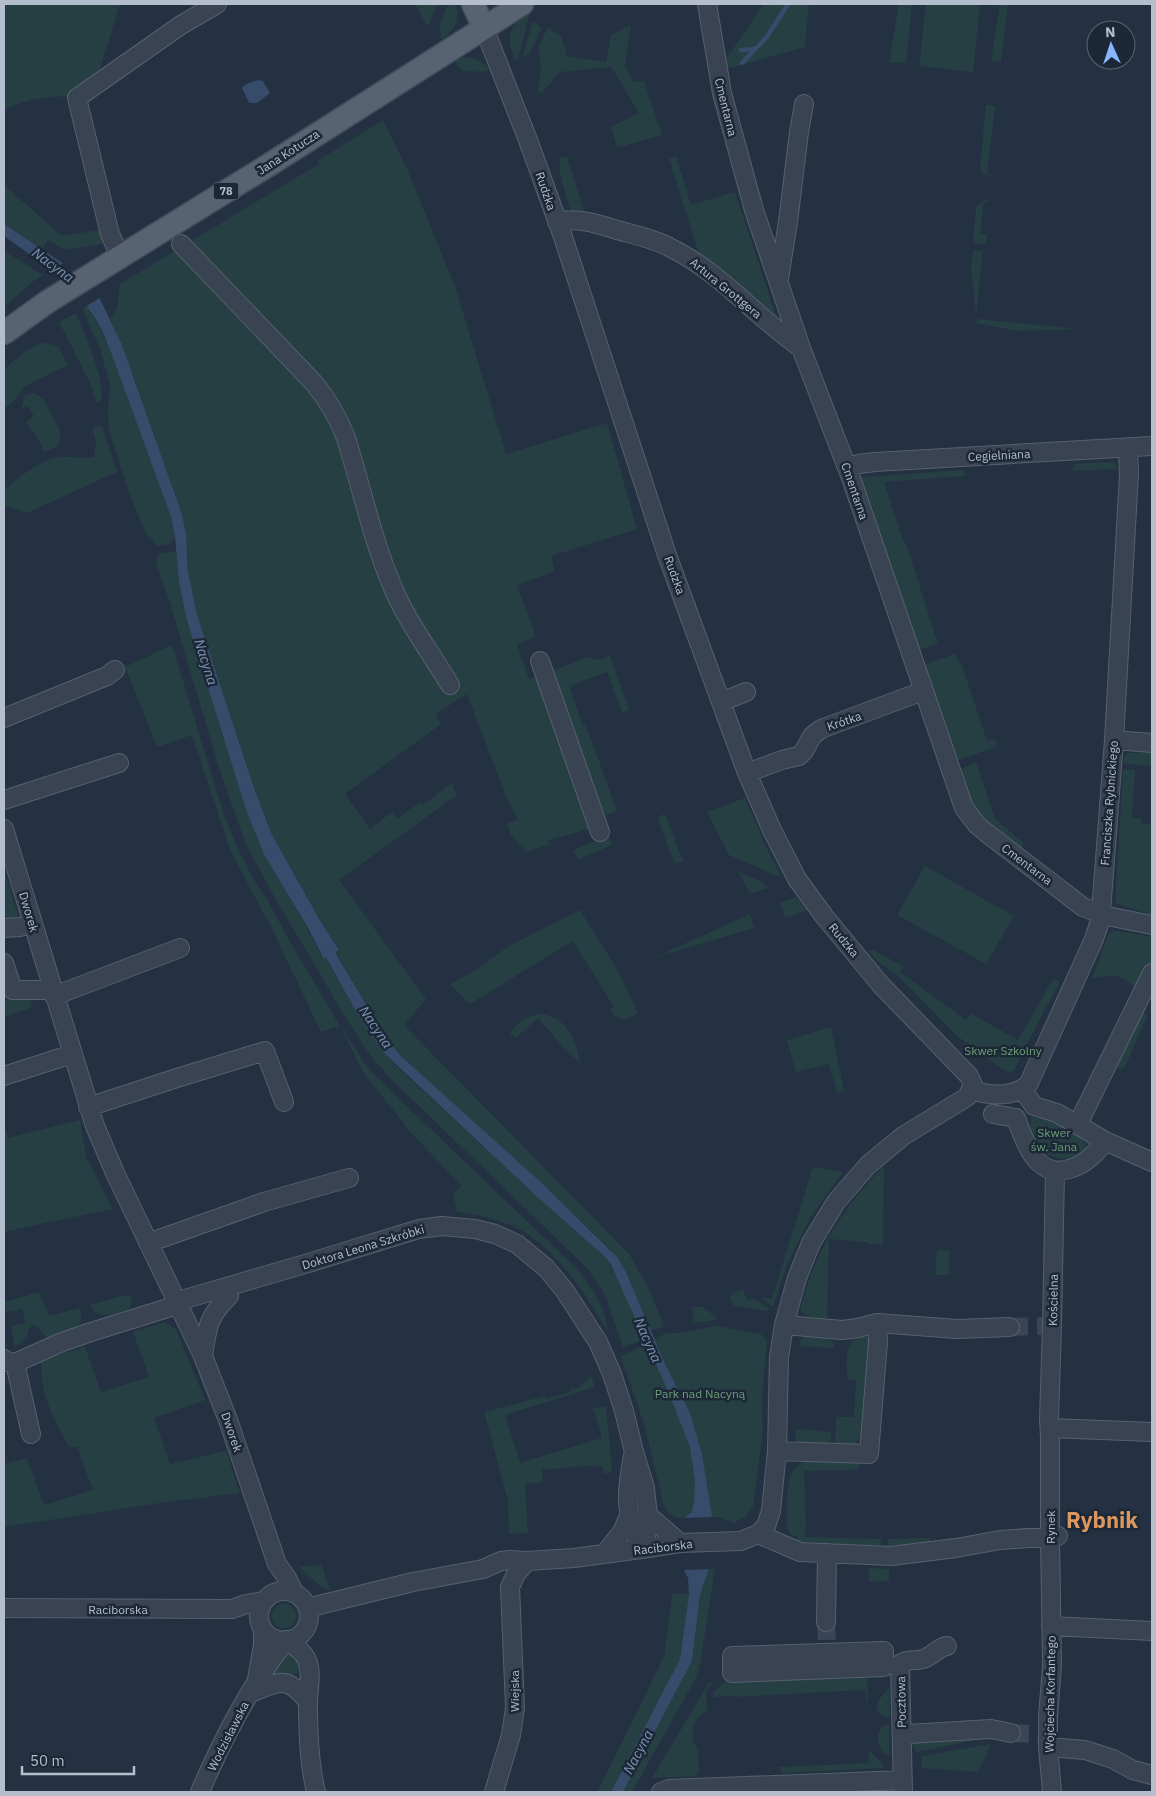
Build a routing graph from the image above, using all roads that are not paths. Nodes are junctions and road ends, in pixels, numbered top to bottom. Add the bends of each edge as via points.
1 (217, 4) edge
2 (473, 4) edge
3 (522, 4) edge
4 (707, 4) edge
5 (484, 28) junction
6 (804, 104) dead end
7 (557, 222) junction
8 (181, 244) dead end
9 (112, 261) junction
10 (778, 282) junction
11 (4, 333) edge
12 (800, 348) junction
13 (1152, 446) edge
14 (1128, 448) junction
15 (847, 467) junction
16 (540, 661) dead end
17 (115, 670) dead end
18 (450, 685) dead end
19 (923, 691) junction
20 (746, 692) dead end
21 (721, 702) junction
22 (4, 718) edge
23 (1114, 740) junction
24 (1152, 743) edge
25 (119, 763) dead end
26 (747, 773) junction
27 (4, 800) edge
28 (4, 829) edge
29 (600, 832) dead end
30 (1101, 914) junction
31 (32, 923) junction
32 (1152, 925) edge
33 (4, 928) edge
34 (180, 948) dead end
35 (4, 963) edge
36 (1152, 973) edge
37 (54, 993) junction
38 (72, 1054) junction
39 (4, 1076) edge
40 (1022, 1089) junction
41 (972, 1090) junction
42 (284, 1102) dead end
43 (1034, 1106) junction
44 (88, 1107) junction
45 (992, 1114) dead end
46 (1016, 1118) junction
47 (1078, 1124) junction
48 (1105, 1141) junction
49 (1152, 1162) edge
50 (1055, 1172) junction
51 (349, 1178) dead end
52 (148, 1243) junction
53 (228, 1292) junction
54 (178, 1303) junction
55 (877, 1323) junction
56 (784, 1325) junction
57 (1010, 1327) tunnel mouth
58 (203, 1356) junction
59 (9, 1361) edge
60 (1055, 1432) junction
61 (1152, 1432) edge
62 (31, 1434) dead end
63 (777, 1451) junction
64 (634, 1452) junction
65 (629, 1516) junction
66 (649, 1516) junction
67 (758, 1534) junction
68 (1054, 1536) junction
69 (680, 1543) junction
70 (641, 1549) junction
71 (827, 1553) junction
72 (605, 1554) junction
73 (527, 1561) junction
74 (483, 1569) junction
75 (286, 1578) junction
76 (510, 1587) junction
77 (268, 1597) junction
78 (334, 1601) junction
79 (307, 1605) junction
80 (4, 1608) edge
81 (232, 1609) junction
82 (826, 1622) tunnel mouth
83 (1054, 1624) junction
84 (262, 1627) junction
85 (1152, 1631) edge
86 (286, 1640) junction
87 (948, 1646) dead end
88 (254, 1687) junction
89 (308, 1702) junction
90 (1011, 1733) tunnel mouth
91 (908, 1734) dead end
92 (1045, 1739) junction
93 (1152, 1775) edge
94 (903, 1786) edge
95 (200, 1792) edge
96 (316, 1792) edge
97 (494, 1792) edge
98 (661, 1792) edge
99 (1052, 1792) edge

1 - 9 street via 181,24 77,98 110,234
2 - 5 main road, Rudzka
3 - 5 main road, Jana Kotucza / 78
4 - 10 street, Cmentarna via 730,123
5 - 7 street, Rudzka
5 - 9 main road, Jana Kotucza / 78
6 - 10 street
7 - 12 street, Artura Grottgera via 584,221 670,247 700,265
7 - 21 street, Rudzka via 650,504
8 - 18 street via 314,382 332,407 346,438 393,587 415,630
9 - 11 main road, Jana Kotucza / 78
10 - 12 street, Cmentarna
12 - 15 street, Cmentarna
13 - 14 street, Cegielniana
14 - 15 street, Cegielniana via 876,462
14 - 23 street, Franciszka Rybnickiego via 1130,474
15 - 19 street, Cmentarna
16 - 29 street
17 - 22 street
19 - 26 street, Krótka via 822,729 812,736 799,756
19 - 30 street, Cmentarna via 964,808 970,816 988,834 1083,907
20 - 21 street
21 - 26 street, Rudzka
23 - 24 street
23 - 30 street, Franciszka Rybnickiego
25 - 27 street
26 - 41 street, Rudzka via 779,846 809,896 881,984 969,1076 973,1081
28 - 31 street, Dworek
30 - 32 street, Cmentarna
30 - 40 street, Franciszka Rybnickiego via 1094,939 1051,1037 1032,1079
31 - 33 street
31 - 37 street, Dworek
34 - 37 street
35 - 37 street via 13,990
36 - 47 street
37 - 38 street, Dworek
38 - 39 street
38 - 44 street, Dworek
40 - 41 street via 985,1094
40 - 43 street
41 - 56 street via 965,1099 917,1126 890,1146 847,1187 808,1250 796,1278
42 - 44 street via 265,1052
43 - 46 street
43 - 47 street
44 - 52 street, Dworek
45 - 46 street
46 - 50 street via 1036,1159
47 - 48 street
48 - 49 street
48 - 50 street via 1082,1164
50 - 60 street, Kościelna via 1048,1326 1049,1419
51 - 52 street via 264,1202
52 - 54 street, Dworek
53 - 54 street, Doktora Leona Szkróbki via 191,1297
53 - 58 street via 210,1320
53 - 64 street, Doktora Leona Szkróbki via 418,1229 464,1227 495,1234 536,1258 582,1315 612,1374
54 - 58 street, Dworek
54 - 59 street
55 - 56 street via 842,1330
55 - 57 street via 957,1329
55 - 63 street via 869,1454
56 - 63 street via 779,1357
58 - 75 street, Dworek
59 - 62 street
60 - 61 street
60 - 68 street, Rynek
63 - 67 street via 770,1516
64 - 65 street, Doktora Leona Szkróbki via 627,1490
64 - 66 street, Doktora Leona Szkróbki
65 - 70 street, Doktora Leona Szkróbki
65 - 72 street via 622,1532
66 - 69 street
66 - 70 street, Doktora Leona Szkróbki via 649,1530
67 - 69 street, Raciborska via 741,1541
67 - 71 street via 800,1552
68 - 71 street via 1000,1540 891,1556
68 - 83 street, Rynek
69 - 70 street, Raciborska
70 - 72 street, Raciborska
71 - 82 street
72 - 73 street, Raciborska
73 - 74 street, Raciborska via 501,1561
73 - 76 street
74 - 76 street via 499,1576
74 - 78 street, Raciborska
75 - 77 street, Dworek
75 - 77 street, Raciborska via 282,1590
75 - 78 street
75 - 79 street
76 - 97 street, Wiejska via 516,1708
77 - 81 street, Raciborska
77 - 84 street, Dworek via 259,1611
78 - 79 street, Raciborska
79 - 86 street via 309,1617 305,1629 297,1637
80 - 81 street, Raciborska
81 - 84 street, Raciborska
83 - 85 street
83 - 92 street, Wojciecha Korfantego
84 - 86 street, Raciborska via 273,1638
84 - 88 street, Wodzisławska via 263,1645
86 - 88 street, Wodzisławska
86 - 89 street, Raciborska via 308,1661
87 - 94 street, Pocztowa via 923,1659 906,1660 900,1664
88 - 89 street via 284,1683 298,1690
88 - 95 street, Wodzisławska
89 - 96 street, Raciborska via 311,1772
90 - 91 street via 991,1729
92 - 93 street via 1113,1759 1133,1770
92 - 99 street, Wojciecha Korfantego
94 - 98 street via 669,1789

